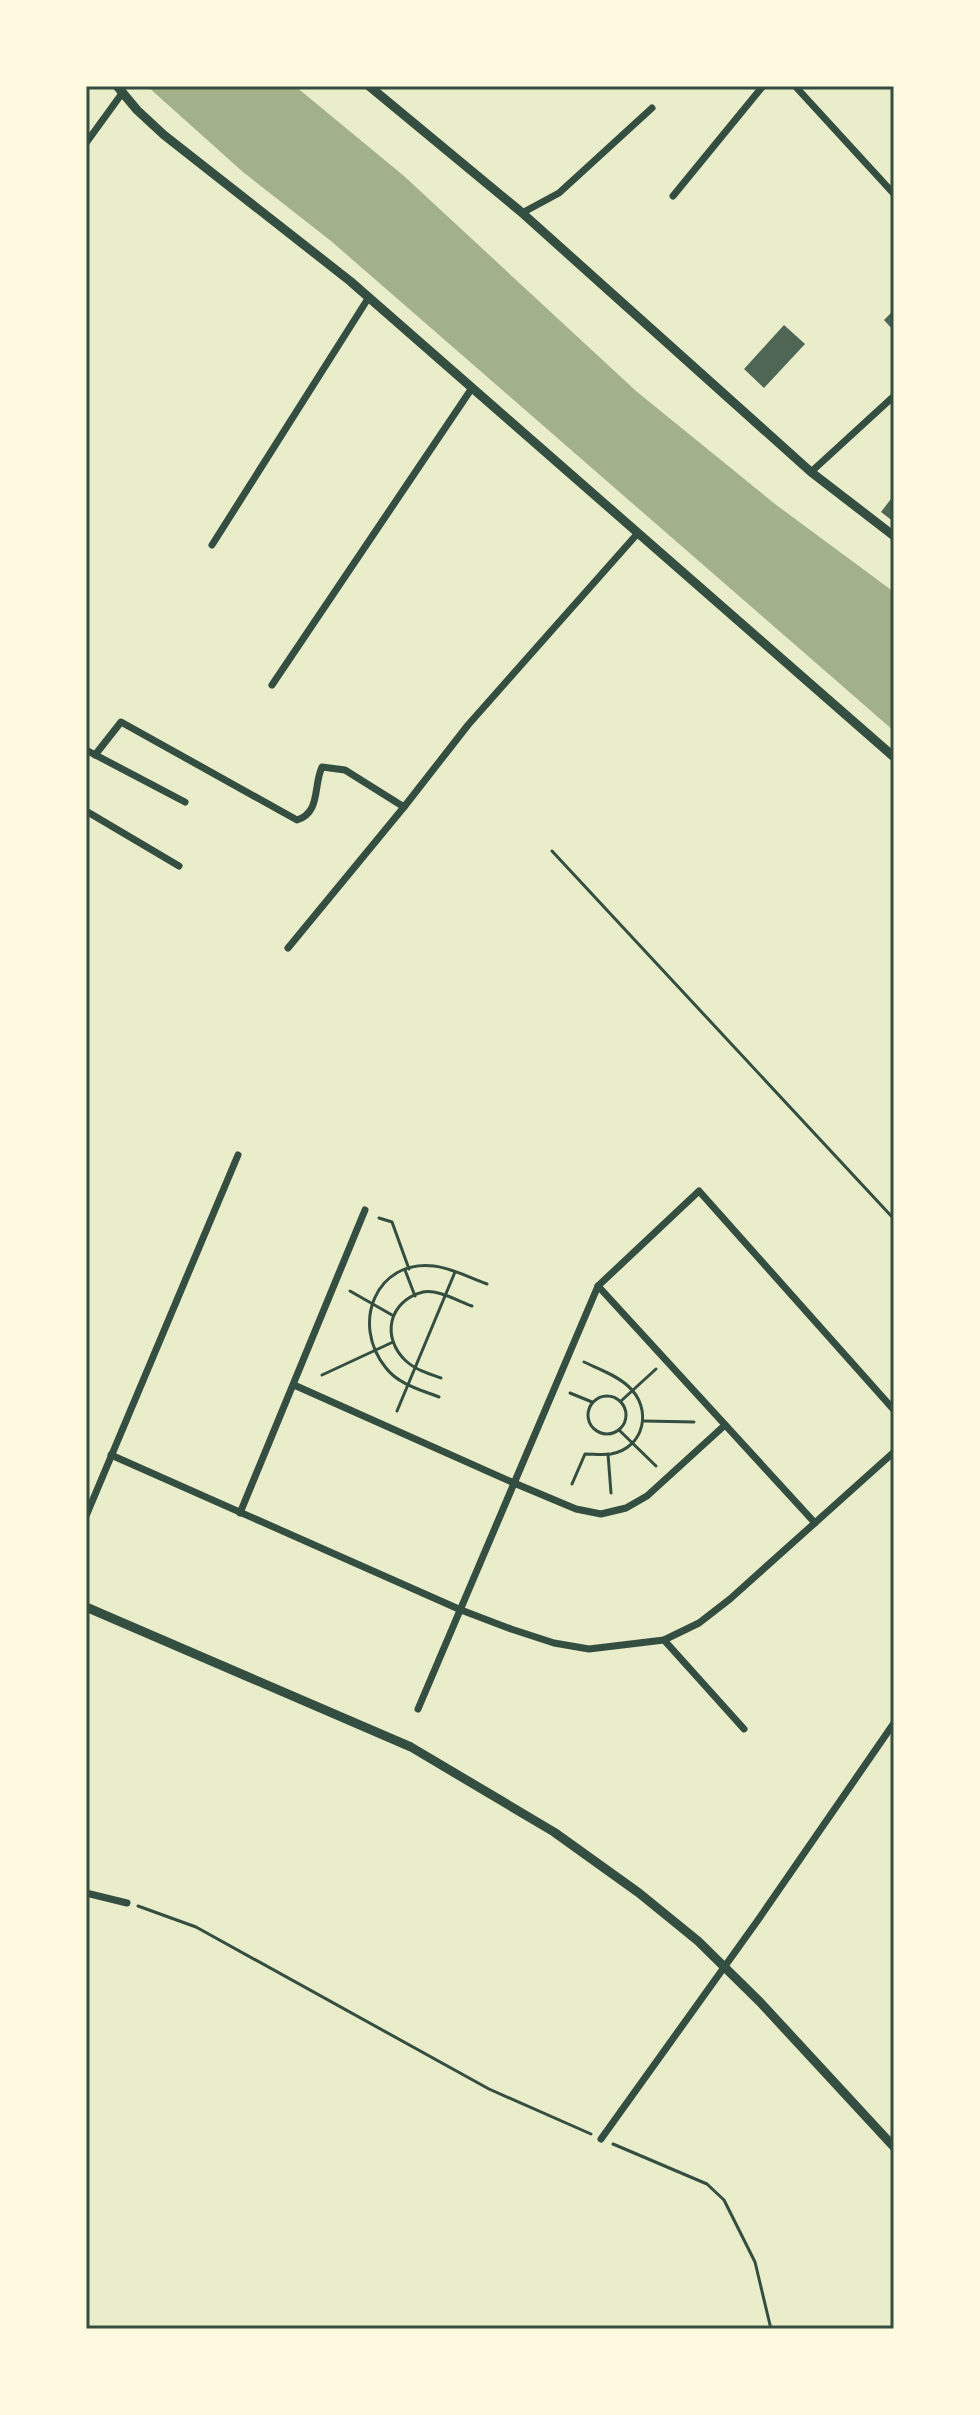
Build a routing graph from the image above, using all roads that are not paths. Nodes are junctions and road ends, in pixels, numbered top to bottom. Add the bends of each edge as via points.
1 (369, 86) edge
2 (763, 86) edge
3 (795, 86) edge
4 (120, 89) edge
5 (652, 108) dead end
6 (86, 143) edge
7 (894, 194) edge
8 (673, 196) dead end
9 (522, 213) junction
10 (369, 297) junction
11 (472, 388) junction
12 (894, 396) edge
13 (811, 472) junction
14 (638, 533) junction
15 (894, 536) edge
16 (212, 545) dead end
17 (272, 685) dead end
18 (86, 750) edge
19 (95, 755) junction
20 (894, 757) edge
21 (185, 802) dead end
22 (404, 807) junction
23 (86, 811) edge
24 (179, 866) dead end
25 (288, 948) dead end
26 (238, 1155) dead end
27 (365, 1210) dead end
28 (598, 1286) junction
29 (294, 1385) junction
30 (894, 1410) edge
31 (725, 1425) junction
32 (894, 1452) edge
33 (111, 1455) junction
34 (514, 1483) junction
35 (240, 1513) junction
36 (86, 1516) edge
37 (815, 1523) junction
38 (86, 1607) edge
39 (461, 1610) junction
40 (664, 1640) junction
41 (418, 1709) dead end
42 (894, 1723) edge
43 (744, 1729) dead end
44 (86, 1893) edge
45 (127, 1903) road end
46 (724, 1967) junction
47 (601, 2139) road end
48 (894, 2147) edge

1 - 9 street
2 - 8 street
3 - 7 street
4 - 6 street
4 - 10 street via 164,135
5 - 9 street via 559,193
9 - 13 street
10 - 11 street
10 - 16 street
11 - 14 street
11 - 17 street
12 - 13 street
13 - 15 street
14 - 20 street
14 - 22 street via 468,725
18 - 19 street
19 - 21 street
19 - 22 street via 121,722 297,820 313,809 322,767 345,770
22 - 25 street
23 - 24 street
26 - 33 street
27 - 29 street
28 - 30 street via 699,1191
28 - 31 street
28 - 34 street
29 - 34 street
29 - 35 street
31 - 34 street via 647,1496 626,1508 601,1514 576,1509
31 - 37 street
32 - 37 street
33 - 35 street
33 - 36 street
34 - 39 street
35 - 39 street
37 - 40 street via 730,1599 699,1623
38 - 46 street via 447,1767 554,1832 639,1893
39 - 40 street via 589,1649
39 - 41 street
40 - 43 street
42 - 46 street
44 - 45 street
46 - 47 street
46 - 48 street

